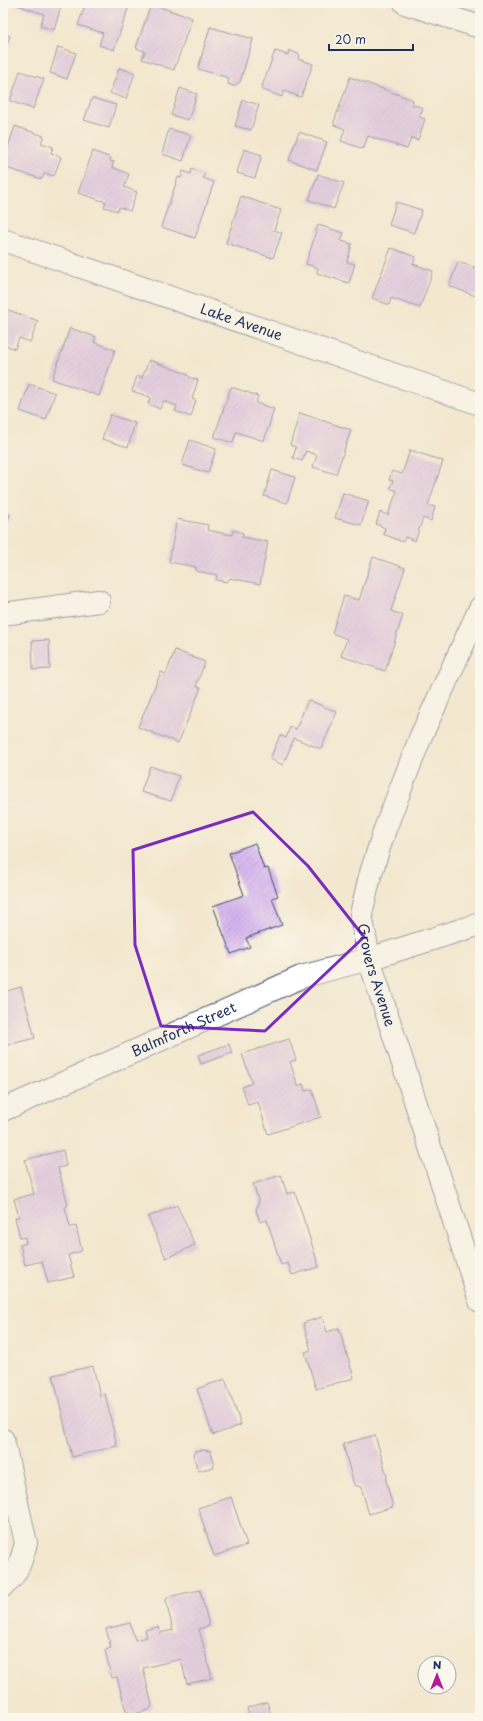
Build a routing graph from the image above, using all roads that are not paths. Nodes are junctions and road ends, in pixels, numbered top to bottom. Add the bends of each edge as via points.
1 (405, 3) edge
2 (480, 27) edge
3 (3, 240) edge
4 (480, 404) edge
5 (99, 601) dead end
6 (480, 608) edge
7 (3, 614) edge
8 (480, 924) edge
9 (369, 959) junction
10 (3, 1110) edge
11 (480, 1301) edge
12 (3, 1440) edge
13 (3, 1586) edge

1 - 2 street
3 - 4 street, Lake Avenue
5 - 7 street
6 - 9 street, Grovers Avenue via 422,736 379,850 361,914
8 - 9 street, Balmforth Street
9 - 10 street, Balmforth Street via 301,977
9 - 11 street, Grovers Avenue
12 - 13 street via 26,1543 17,1569

